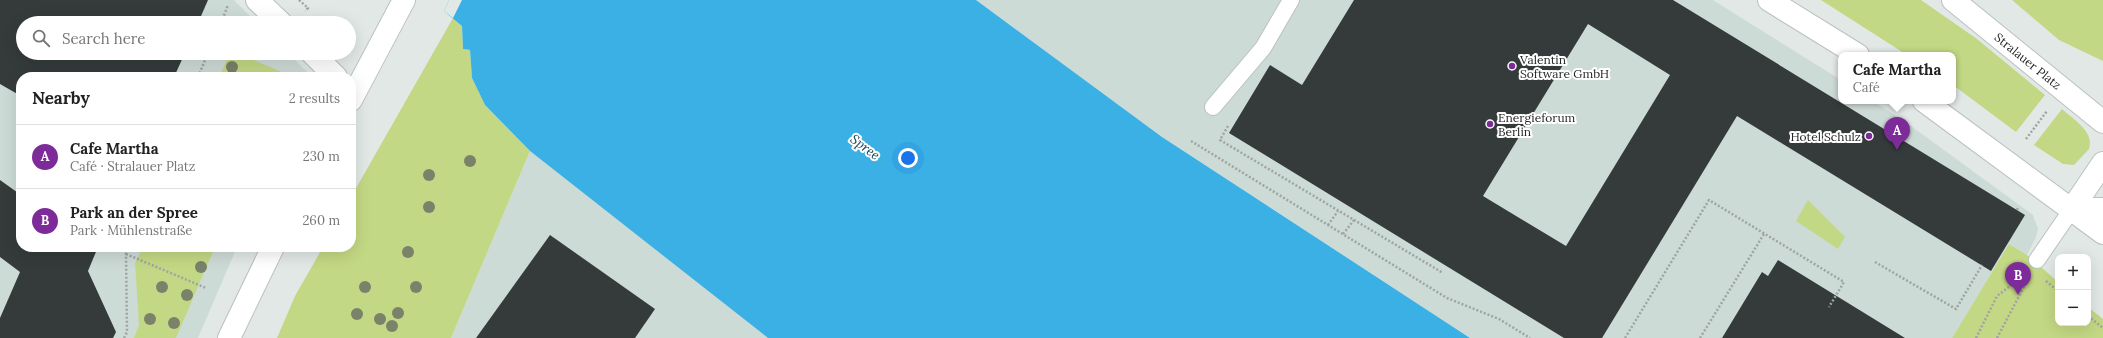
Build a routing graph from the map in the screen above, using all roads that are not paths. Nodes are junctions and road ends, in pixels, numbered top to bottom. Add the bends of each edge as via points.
1 (257, 0) edge
2 (404, 0) edge
3 (1291, 0) edge
4 (1769, 0) edge
5 (1953, 0) edge
6 (274, 16) edge
7 (1853, 52) edge
8 (319, 60) edge
9 (331, 72) edge
10 (356, 88) edge
11 (1928, 104) edge
12 (1213, 107) dead end
13 (2103, 122) edge
14 (2103, 164) edge
15 (2072, 209) junction
16 (2103, 209) edge
17 (2103, 233) edge
18 (271, 252) edge
19 (2035, 265) road end
20 (229, 338) edge

1 - 6 main road
2 - 10 main road
3 - 12 lane via 1264,48
4 - 7 main road
5 - 13 main road, Stralauer Platz
8 - 9 main road
11 - 15 main road
14 - 15 main road
15 - 16 main road
15 - 17 main road
15 - 19 lane
18 - 20 main road

